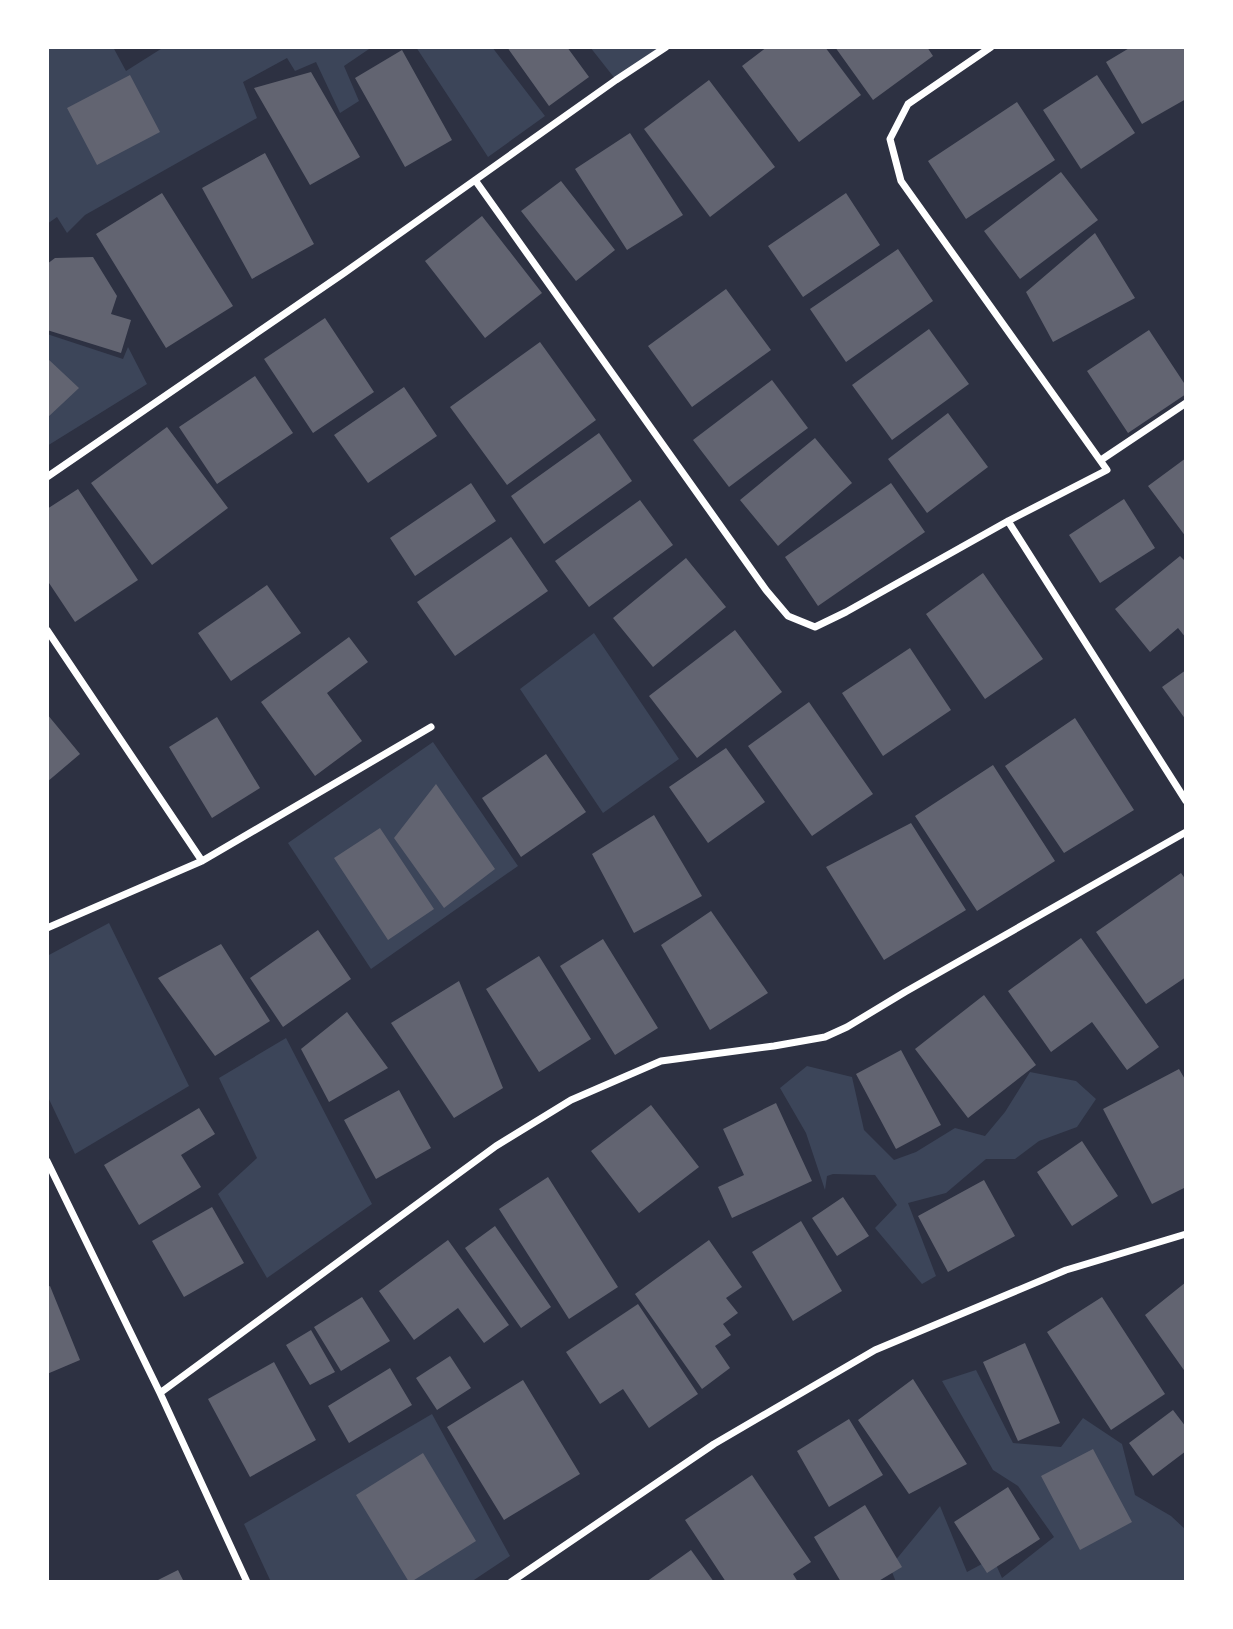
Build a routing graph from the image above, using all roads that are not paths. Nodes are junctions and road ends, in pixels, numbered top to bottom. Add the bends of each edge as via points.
1 (666, 47) edge
2 (991, 47) edge
3 (475, 180) junction
4 (1186, 403) edge
5 (1101, 460) junction
6 (47, 477) edge
7 (1008, 521) junction
8 (47, 630) edge
9 (431, 727) dead end
10 (1186, 801) edge
11 (1186, 832) edge
12 (202, 861) junction
13 (47, 928) edge
14 (47, 1161) edge
15 (1186, 1234) edge
16 (160, 1394) junction
17 (247, 1582) edge
18 (512, 1582) edge

1 - 3 street
2 - 5 street via 908,104 890,139 901,181
3 - 6 street
3 - 7 street via 788,616 815,627
4 - 5 street
5 - 7 street via 1107,470
7 - 10 street
8 - 12 street
9 - 12 street
11 - 16 street via 825,1037 661,1060 571,1100 496,1146
12 - 13 street
14 - 16 street
15 - 18 street via 1066,1270 875,1350 714,1444
16 - 17 street

